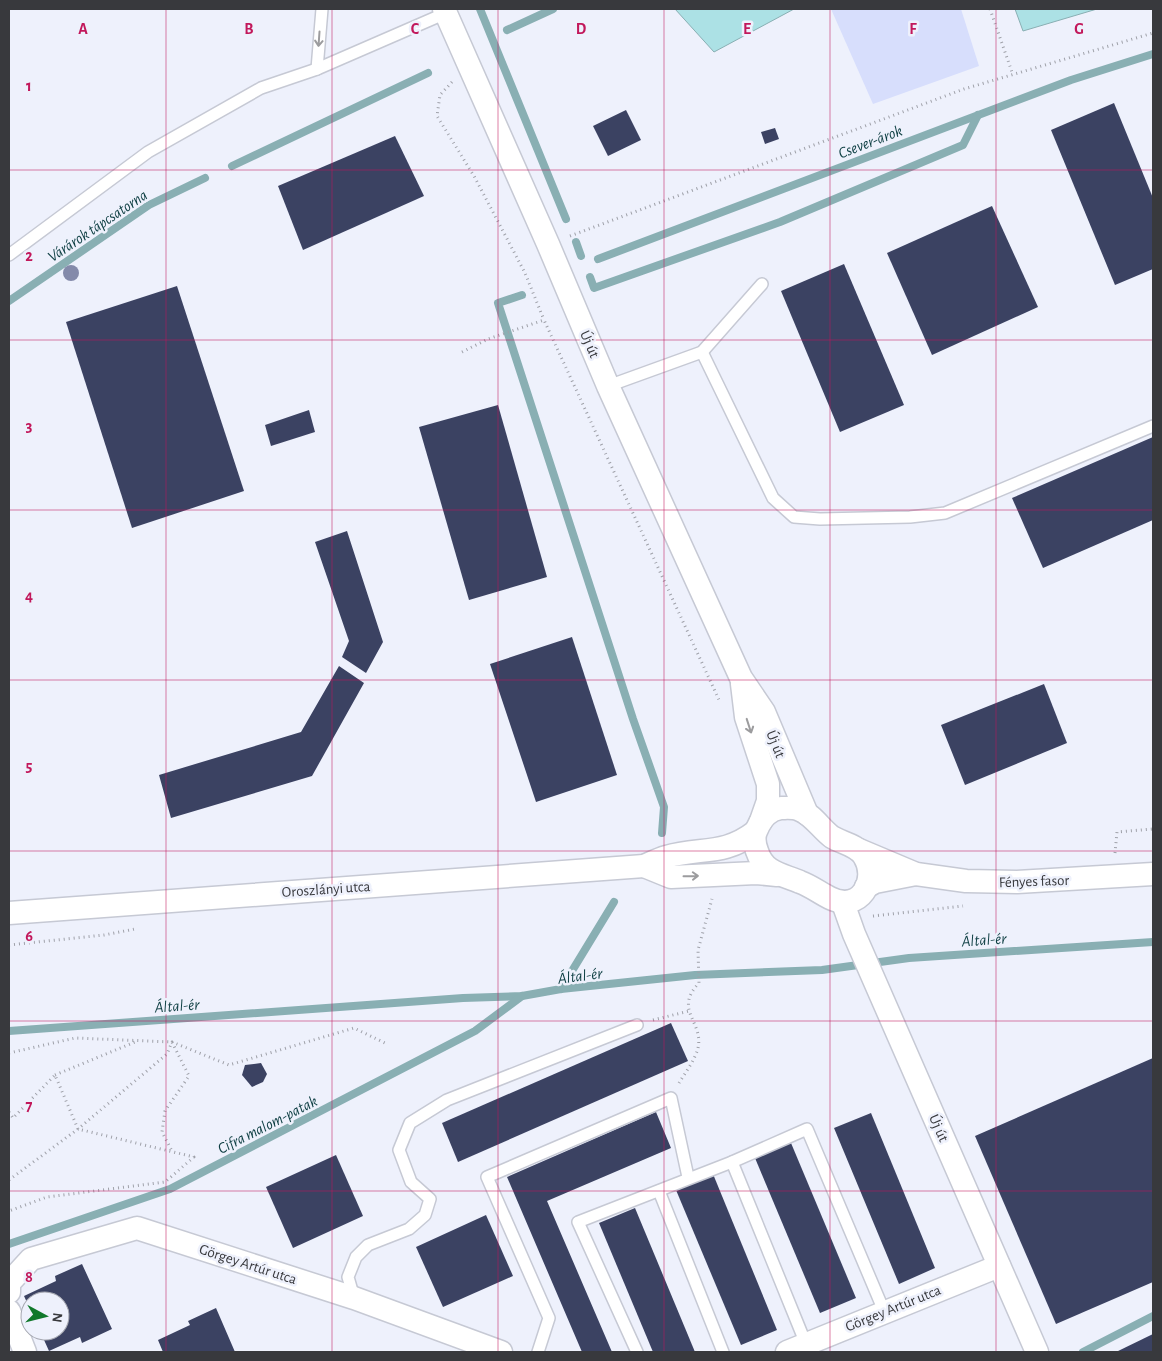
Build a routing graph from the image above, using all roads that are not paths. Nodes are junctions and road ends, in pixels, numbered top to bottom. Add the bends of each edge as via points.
1 (322, 9) edge
2 (445, 11) edge
3 (317, 69) junction
4 (9, 256) edge
5 (762, 284) dead end
6 (702, 352) junction
7 (608, 386) junction
8 (1153, 426) edge
9 (741, 678) junction
10 (807, 814) junction
11 (758, 827) junction
12 (859, 850) junction
13 (644, 866) junction
14 (916, 874) junction
15 (1153, 874) edge
16 (777, 875) junction
17 (866, 887) junction
18 (843, 903) junction
19 (9, 913) edge
20 (637, 1024) road end
21 (732, 1162) junction
22 (688, 1178) junction
23 (659, 1191) junction
24 (999, 1266) junction
25 (9, 1292) edge
26 (354, 1298) junction
27 (9, 1311) edge
28 (884, 1311) junction
29 (796, 1348) edge
30 (25, 1352) edge
31 (500, 1352) edge
32 (538, 1352) edge
33 (637, 1352) edge
34 (723, 1352) edge
35 (1037, 1352) edge

1 -> 3 lane
2 - 3 lane
2 - 7 street, Új út
3 - 4 lane via 261,88 148,152
5 - 6 lane
6 - 7 lane
6 - 8 lane via 773,498 794,517 910,517 945,513
7 - 9 street, Új út
9 - 10 street, Új út via 764,712
9 -> 11 street, Új út via 746,718 768,784 768,801
10 - 11 street, Oroszlányi utca via 799,809 773,810
10 - 12 street, Fényes fasor via 832,837
11 - 13 street, Oroszlányi utca via 740,844 666,857
11 - 16 street via 754,843 759,860
12 - 14 street, Fényes fasor
12 - 17 street via 868,865
13 -> 16 street, Oroszlányi utca via 671,877
13 - 19 street, Oroszlányi utca
14 - 15 street, Fényes fasor via 966,881 1017,882
14 - 17 street, Fényes fasor via 874,882
16 - 18 street via 800,882
17 - 18 street via 861,896
18 - 24 street, Új út
20 - 26 lane via 447,1100 410,1123 399,1150 411,1182 430,1199 424,1215 408,1229 368,1245 356,1256 348,1277
21 - 22 lane
21 - 28 lane via 806,1129
21 - 29 lane
22 - 23 lane
22 - 32 lane via 671,1098 487,1177 549,1318
23 - 33 lane via 578,1222
23 - 34 lane
24 - 28 street, Görgey Artúr utca
24 - 35 street, Új út
25 - 26 street, Görgey Artúr utca via 10,1283 31,1259 137,1228
26 - 31 street, Görgey Artúr utca
27 - 30 street
28 - 29 street, Görgey Artúr utca

